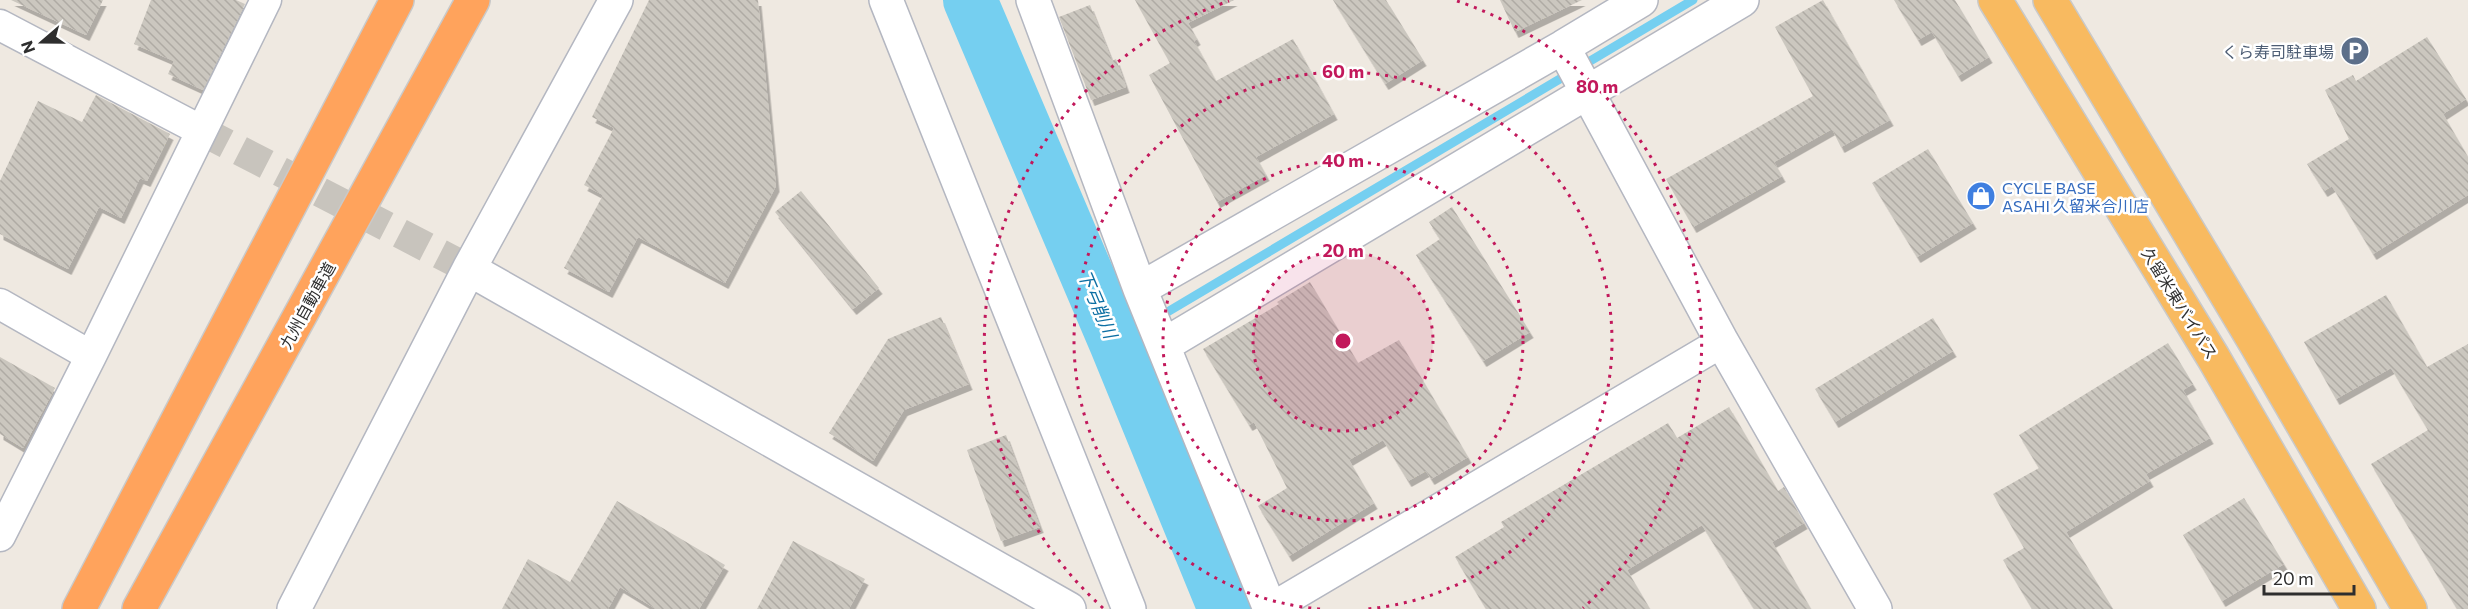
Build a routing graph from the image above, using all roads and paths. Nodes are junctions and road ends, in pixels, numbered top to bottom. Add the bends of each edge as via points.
1 (266, 0) edge
2 (397, 0) edge
3 (473, 0) edge
4 (616, 0) edge
5 (886, 0) edge
6 (1034, 0) edge
7 (1641, 0) edge
8 (1742, 0) edge
9 (1995, 0) edge
10 (2050, 0) edge
11 (0, 25) edge
12 (1563, 47) junction
13 (1588, 93) junction
14 (200, 130) junction
15 (469, 269) junction
16 (1140, 289) junction
17 (0, 304) edge
18 (1722, 342) junction
19 (1164, 345) junction
20 (91, 356) junction
21 (0, 536) edge
22 (1870, 607) edge
23 (79, 609) edge
24 (139, 609) edge
25 (294, 609) edge
26 (1069, 609) edge
27 (1129, 609) edge
28 (1270, 609) edge
29 (2359, 609) edge
30 (2410, 609) edge

1 - 14 street
2 - 23 highway
3 - 24 highway, 九州自動車道
4 - 15 street
5 - 27 street
6 - 16 street
7 - 12 street
8 - 13 street
9 - 29 highway, 久留米東バイパス via 2213,357
10 - 30 highway
11 - 14 street
12 - 13 street
12 - 16 street
13 - 18 street
13 - 19 street
14 - 20 street
15 - 25 street
15 - 26 street
16 - 19 street
17 - 20 street
18 - 22 street
18 - 28 street
19 - 28 street
20 - 21 street

